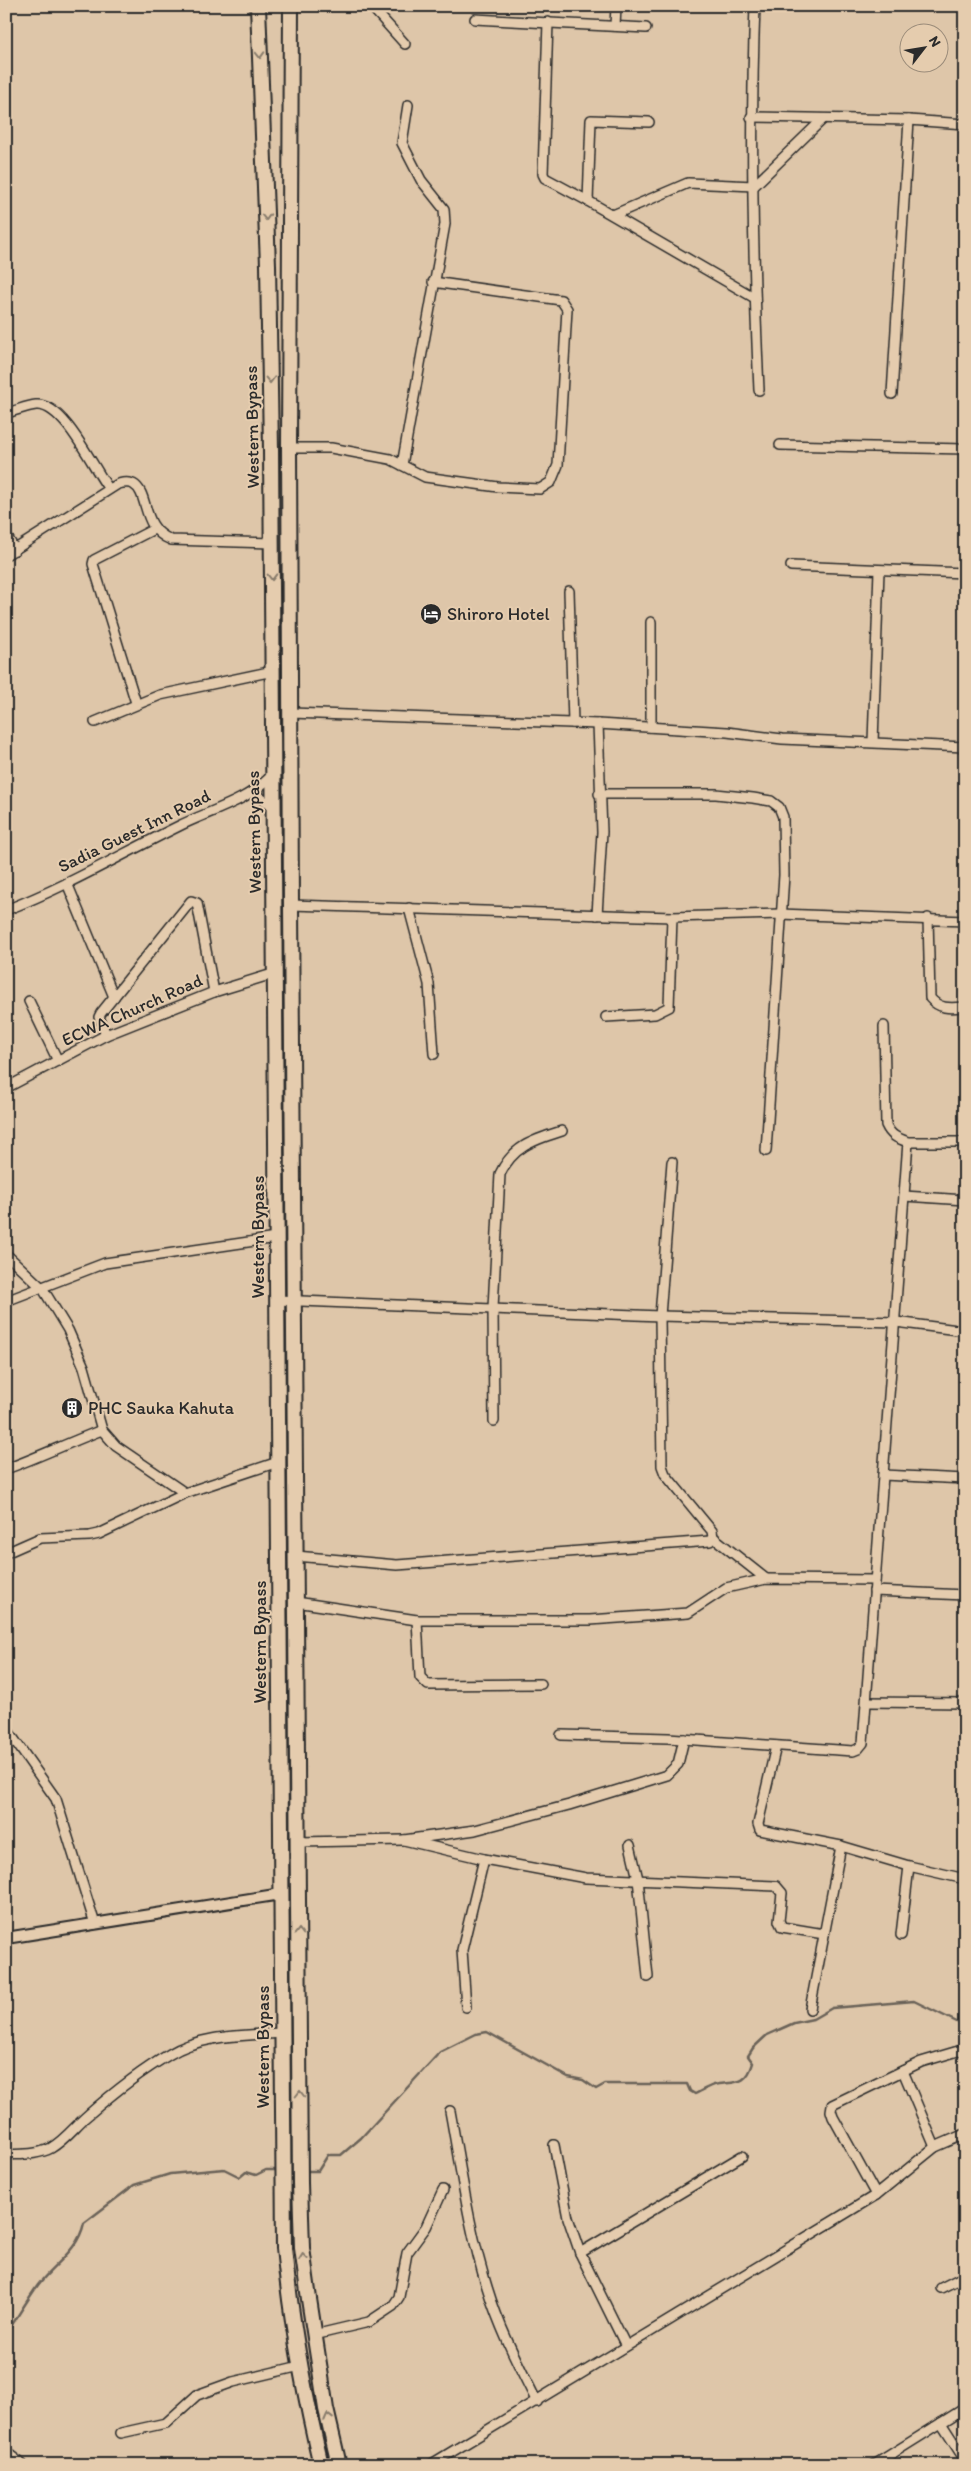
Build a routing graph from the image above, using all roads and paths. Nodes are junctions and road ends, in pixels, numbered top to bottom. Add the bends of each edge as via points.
1 (258, 6) edge
2 (291, 6) edge
3 (371, 6) edge
4 (616, 6) edge
5 (755, 6) edge
6 (475, 19) dead end
7 (548, 22) junction
8 (615, 26) junction
9 (646, 28) dead end
10 (405, 44) dead end
11 (408, 105) dead end
12 (751, 117) junction
13 (823, 119) junction
14 (910, 120) junction
15 (649, 122) dead end
16 (965, 124) edge
17 (754, 186) junction
18 (588, 201) junction
19 (613, 215) junction
20 (433, 282) junction
21 (755, 298) junction
22 (759, 390) dead end
23 (892, 394) dead end
24 (6, 413) edge
25 (780, 445) dead end
26 (289, 448) junction
27 (965, 449) edge
28 (402, 464) junction
29 (109, 489) junction
30 (154, 529) junction
31 (6, 534) edge
32 (271, 542) junction
33 (15, 550) junction
34 (6, 556) edge
35 (790, 566) dead end
36 (879, 570) junction
37 (965, 573) edge
38 (569, 591) dead end
39 (651, 622) dead end
40 (273, 671) junction
41 (136, 703) junction
42 (291, 713) junction
43 (95, 722) dead end
44 (573, 722) junction
45 (598, 724) junction
46 (651, 727) junction
47 (873, 742) junction
48 (965, 747) edge
49 (272, 775) junction
50 (252, 792) junction
51 (599, 794) junction
52 (272, 806) junction
53 (67, 883) junction
54 (291, 905) junction
55 (409, 908) junction
56 (6, 910) edge
57 (780, 914) junction
58 (597, 915) junction
59 (672, 917) junction
60 (928, 918) junction
61 (965, 921) edge
62 (276, 973) junction
63 (214, 992) junction
64 (114, 997) junction
65 (29, 1001) dead end
66 (965, 1007) edge
67 (606, 1017) dead end
68 (884, 1026) dead end
69 (106, 1035) junction
70 (434, 1054) dead end
71 (58, 1061) junction
72 (6, 1088) edge
73 (562, 1131) dead end
74 (908, 1142) junction
75 (965, 1142) edge
76 (766, 1151) dead end
77 (672, 1162) dead end
78 (904, 1196) junction
79 (965, 1200) edge
80 (276, 1238) junction
81 (6, 1254) edge
82 (43, 1289) junction
83 (277, 1300) junction
84 (294, 1300) junction
85 (6, 1301) edge
86 (493, 1308) junction
87 (660, 1316) junction
88 (896, 1322) junction
89 (965, 1331) edge
90 (494, 1421) dead end
91 (102, 1430) junction
92 (278, 1462) junction
93 (6, 1469) edge
94 (883, 1475) junction
95 (965, 1479) edge
96 (185, 1493) junction
97 (713, 1537) junction
98 (6, 1553) edge
99 (296, 1556) junction
100 (766, 1578) junction
101 (875, 1580) junction
102 (874, 1591) junction
103 (965, 1595) edge
104 (296, 1602) junction
105 (416, 1620) junction
106 (541, 1684) dead end
107 (867, 1702) junction
108 (965, 1703) edge
109 (6, 1728) edge
110 (561, 1735) dead end
111 (684, 1739) junction
112 (776, 1746) junction
113 (404, 1840) junction
114 (299, 1842) junction
115 (630, 1845) dead end
116 (841, 1846) junction
117 (484, 1859) junction
118 (909, 1866) junction
119 (638, 1879) junction
120 (965, 1879) edge
121 (281, 1894) junction
122 (95, 1924) junction
123 (824, 1934) junction
124 (901, 1935) dead end
125 (6, 1938) edge
126 (648, 1977) dead end
127 (466, 2007) dead end
128 (810, 2009) dead end
129 (281, 2033) junction
130 (965, 2049) edge
131 (904, 2071) junction
132 (450, 2111) dead end
133 (965, 2134) edge
134 (554, 2145) dead end
135 (935, 2147) junction
136 (6, 2155) edge
137 (742, 2156) dead end
138 (443, 2190) dead end
139 (876, 2195) junction
140 (580, 2254) junction
141 (965, 2276) edge
142 (941, 2288) dead end
143 (314, 2335) junction
144 (626, 2346) junction
145 (300, 2366) junction
146 (537, 2402) junction
147 (965, 2408) edge
148 (941, 2424) junction
149 (121, 2434) dead end
150 (6, 2452) edge
151 (965, 2460) edge
152 (22, 2465) edge
153 (321, 2465) edge
154 (339, 2465) edge
155 (430, 2465) edge
156 (874, 2465) edge

1 -> 32 main road, Western Bypass via 268,265
2 - 26 main road, Western Bypass
3 - 10 street
4 - 8 street
5 - 12 street
6 - 7 street
7 - 8 street
7 - 18 street via 543,174 548,181
8 - 9 street
11 - 20 street via 402,143 418,176 444,209
12 - 13 street
12 - 17 street
13 - 14 street
13 - 17 street
14 - 16 street
14 - 23 street
15 - 18 street via 591,120
17 - 19 street via 688,183
17 - 21 street
18 - 19 street
19 - 21 street
20 - 28 street
20 - 28 street via 561,300 564,304 567,309 558,466 551,482 540,489 426,477
21 - 22 street
24 - 29 street via 37,404 54,411
25 - 27 street
26 - 28 street via 331,448
26 - 42 main road, Western Bypass
29 - 30 street via 118,484 133,484 139,490
29 - 33 street
30 - 32 street via 171,540
30 - 41 street via 94,560
31 - 33 street
32 -> 40 main road, Western Bypass
33 - 34 street
35 - 36 street
36 - 37 street
36 - 47 street
38 - 44 street
39 - 46 street
40 - 41 street
40 - 49 main road, Western Bypass
41 - 43 street
42 - 44 street
42 - 54 main road, Western Bypass
44 - 45 street
45 - 46 street
45 - 51 street
46 - 47 street via 782,739
47 - 48 street
49 - 50 street, Sadia Guest Inn Road
49 - 52 main road, Western Bypass
50 - 52 street
50 - 53 street, Sadia Guest Inn Road
51 - 57 street via 716,794 771,801 784,817
51 - 58 street via 602,832
52 - 62 main road, Western Bypass
53 - 56 street, Sadia Guest Inn Road
53 - 64 street
54 - 55 street
54 - 84 main road, Western Bypass
55 - 58 street
55 - 70 street via 429,984
57 - 59 street
57 - 60 street
57 - 76 street
58 - 59 street
59 - 67 street via 669,1007 655,1014
60 - 61 street
60 - 66 street via 930,998 942,1008
62 - 63 street, ECWA Church Road
62 - 80 main road, Western Bypass
63 - 64 street via 197,903 191,901
63 - 69 street, ECWA Church Road
64 - 69 street via 99,1017
65 - 71 street
68 - 74 street via 886,1125 896,1138
69 - 71 street, ECWA Church Road
71 - 72 street, ECWA Church Road
73 - 86 street via 524,1145 506,1160 500,1174
74 - 75 street
74 - 78 street
77 - 87 street
78 - 79 street
78 - 88 street
80 - 82 street via 105,1263
80 - 83 main road, Western Bypass
81 - 82 street
82 - 85 street
82 - 91 street via 68,1330 84,1367
83 - 84 street
83 - 92 main road, Western Bypass
84 - 86 street
84 - 99 main road, Western Bypass
86 - 87 street
86 - 90 street
87 - 88 street
87 - 97 street via 662,1466 712,1531
88 - 89 street
88 - 94 street
91 - 93 street via 64,1444 38,1459
91 - 96 street via 116,1446
92 - 96 street
92 - 121 main road, Western Bypass
94 - 95 street
94 - 101 street
96 - 98 street via 99,1534 40,1538
97 - 99 street via 703,1543 397,1565
97 - 100 street
99 - 104 main road, Western Bypass
100 - 101 street
100 - 105 street via 726,1588 688,1613 590,1620
101 - 102 street
102 - 103 street
102 - 107 street
104 - 105 street
104 - 114 main road, Western Bypass
105 - 106 street via 420,1676 428,1685
107 - 108 street
107 - 112 street via 863,1743 858,1749
109 - 122 street via 62,1811
110 - 111 street
111 - 112 street
111 - 113 street via 678,1764 666,1775 475,1830
112 - 116 street via 758,1824 760,1830
113 - 114 street
113 - 117 street
143 -> 114 main road, Western Bypass via 302,2248
115 - 119 street
116 - 118 street
116 - 123 street
117 - 119 street via 586,1878
117 - 127 street via 462,1950
118 - 120 street
118 - 124 street
119 - 123 street via 776,1886 782,1893 779,1921 782,1927
119 - 126 street
121 - 122 street
121 - 129 main road, Western Bypass
122 - 125 street
123 - 128 street
129 - 136 street via 212,2039 189,2045 171,2053 131,2081 51,2148
129 - 145 main road, Western Bypass via 284,2248
130 - 131 street via 921,2062
131 - 135 street
131 - 139 street via 832,2105 831,2111
132 - 146 street via 477,2252 487,2287 504,2335
133 - 135 street
134 - 140 street via 568,2218
135 - 139 street
137 - 140 street
138 - 143 street via 426,2227 407,2253 399,2297 393,2306 369,2322
139 - 144 street
140 - 144 street
141 - 142 street
154 -> 143 main road, Western Bypass
144 - 146 street
145 - 149 street via 233,2382 197,2395 166,2423
145 - 153 main road, Western Bypass
146 - 155 street
147 - 148 street
148 - 151 street
148 - 156 street
150 - 152 street

